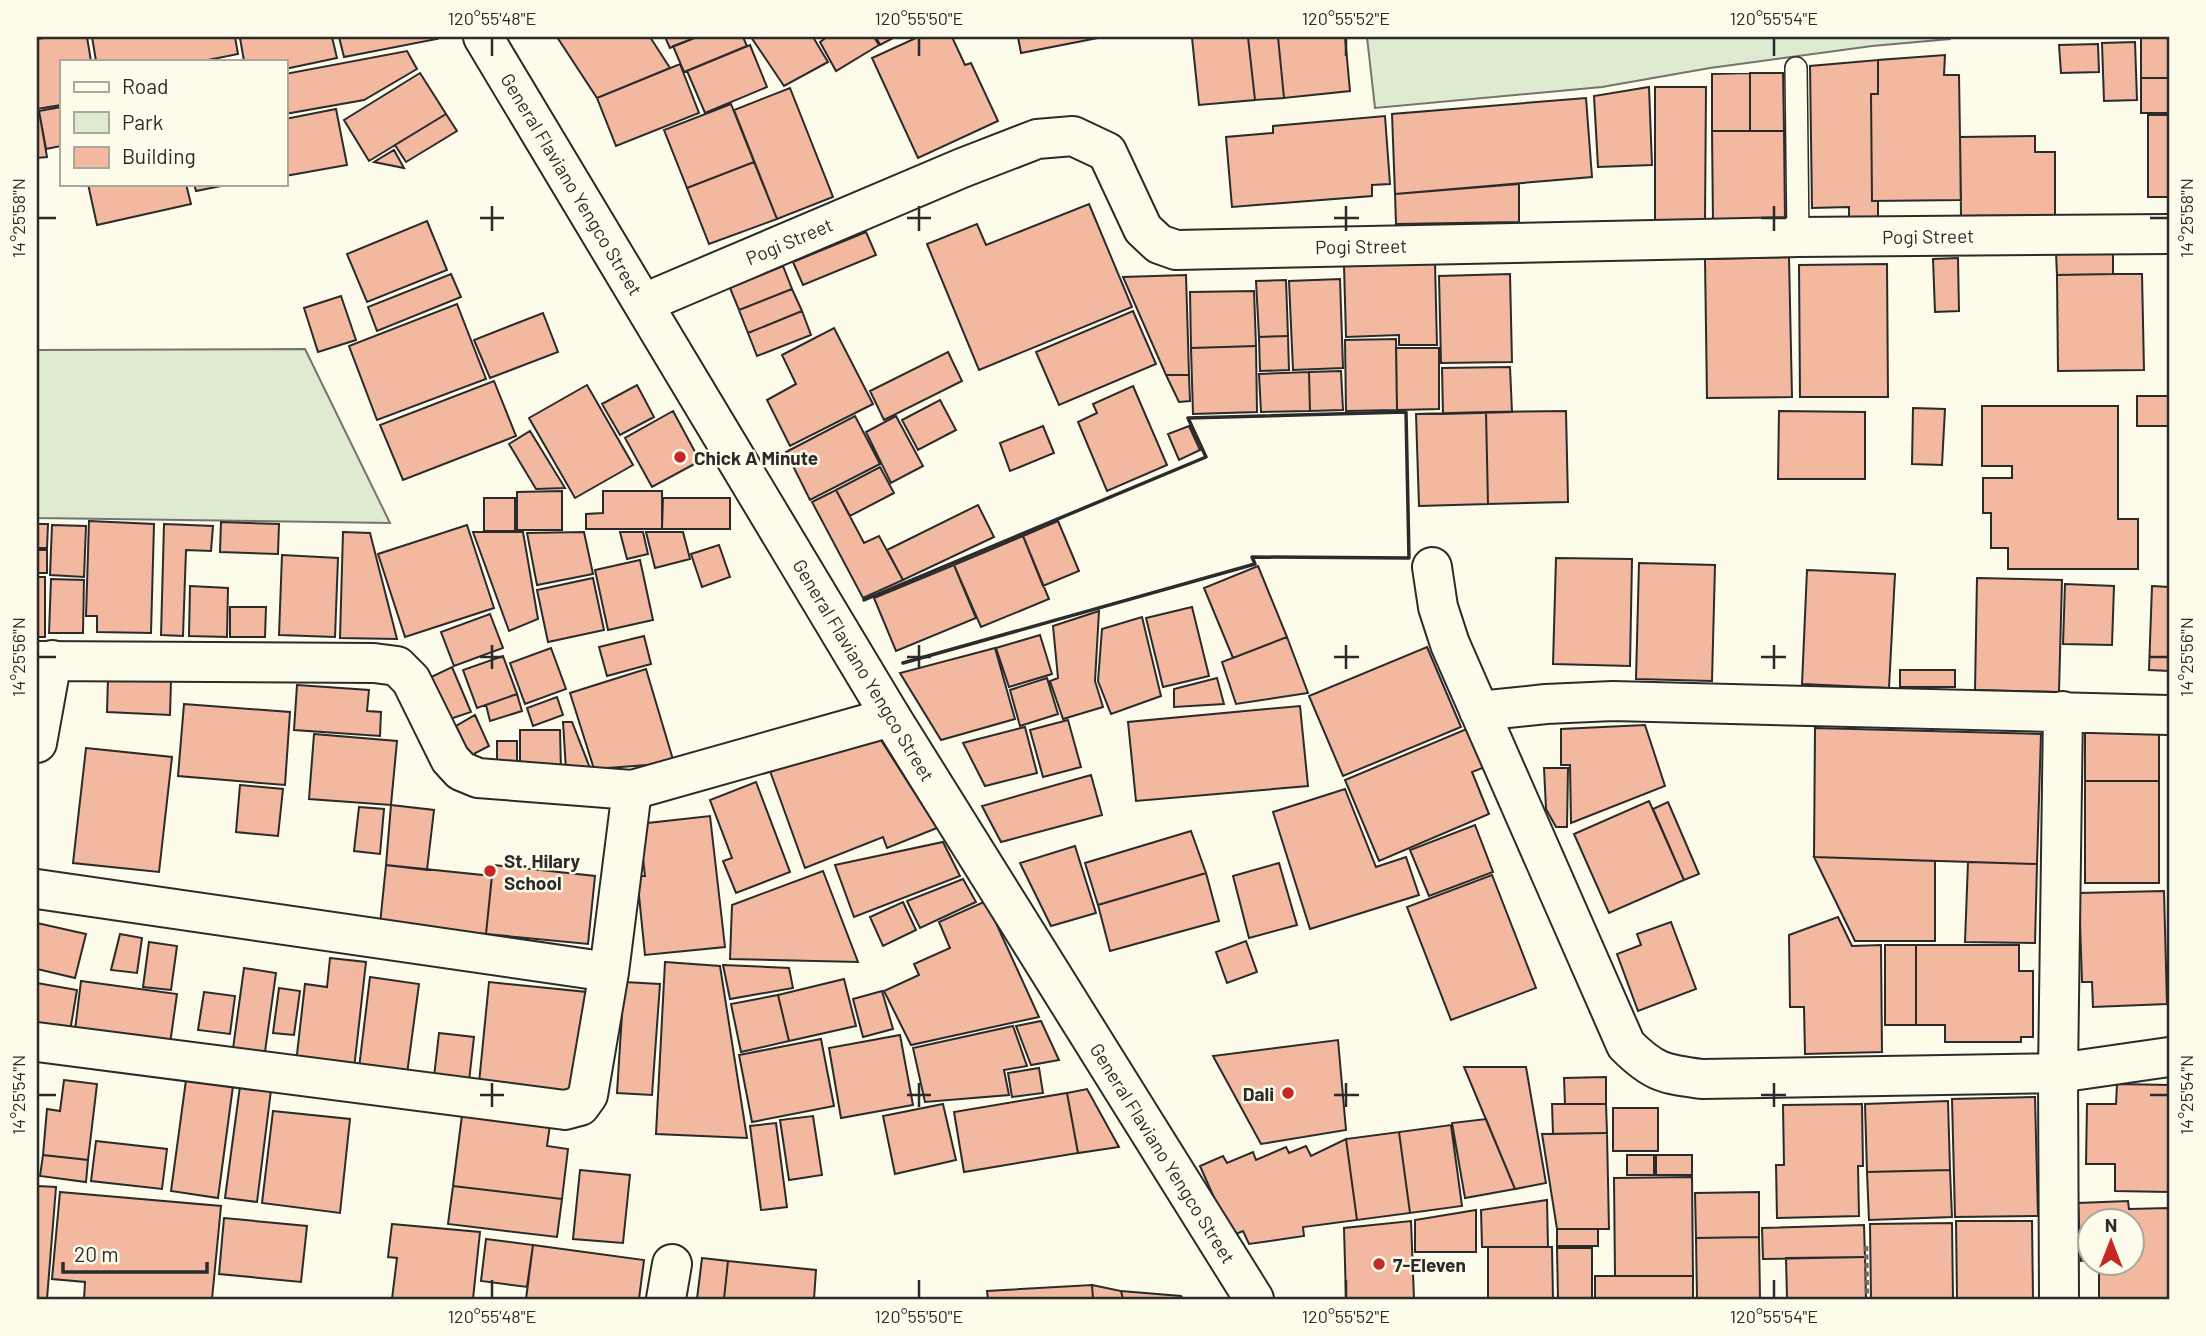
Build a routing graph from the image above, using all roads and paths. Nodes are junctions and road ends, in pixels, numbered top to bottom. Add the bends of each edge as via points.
1 (483, 37) edge
2 (1796, 68) dead end
3 (2169, 234) edge
4 (1798, 237) junction
5 (644, 303) junction
6 (1432, 567) dead end
7 (44, 661) edge
8 (1479, 711) junction
9 (2063, 711) junction
10 (2169, 715) edge
11 (891, 717) junction
12 (37, 743) edge
13 (632, 790) junction
14 (37, 889) edge
15 (609, 972) junction
16 (37, 1042) edge
17 (2169, 1057) edge
18 (2058, 1073) junction
19 (1866, 1246) dead end
20 (1254, 1299) edge
21 (1867, 1299) edge
22 (2059, 1299) edge

1 - 5 street, General Flaviano Yengco Street
2 - 4 lane
3 - 4 street, Pogi Street
4 - 5 street, Pogi Street via 1176,250 1159,244 1143,229 1107,152 1073,136 1037,139 974,163
5 - 11 street, General Flaviano Yengco Street
6 - 8 street via 1446,632
7 - 12 street
7 - 13 street via 373,663 397,667 411,680 450,759 461,771 478,778
8 - 9 street via 1613,701
8 - 18 street via 1626,1045 1646,1065 1671,1075 1702,1079
9 - 10 street
9 - 18 street
11 - 13 street
11 - 20 street, General Flaviano Yengco Street
13 - 15 street
14 - 15 street
15 - 16 street via 588,1095 580,1106 565,1110
17 - 18 street
18 - 22 street
19 - 21 path

